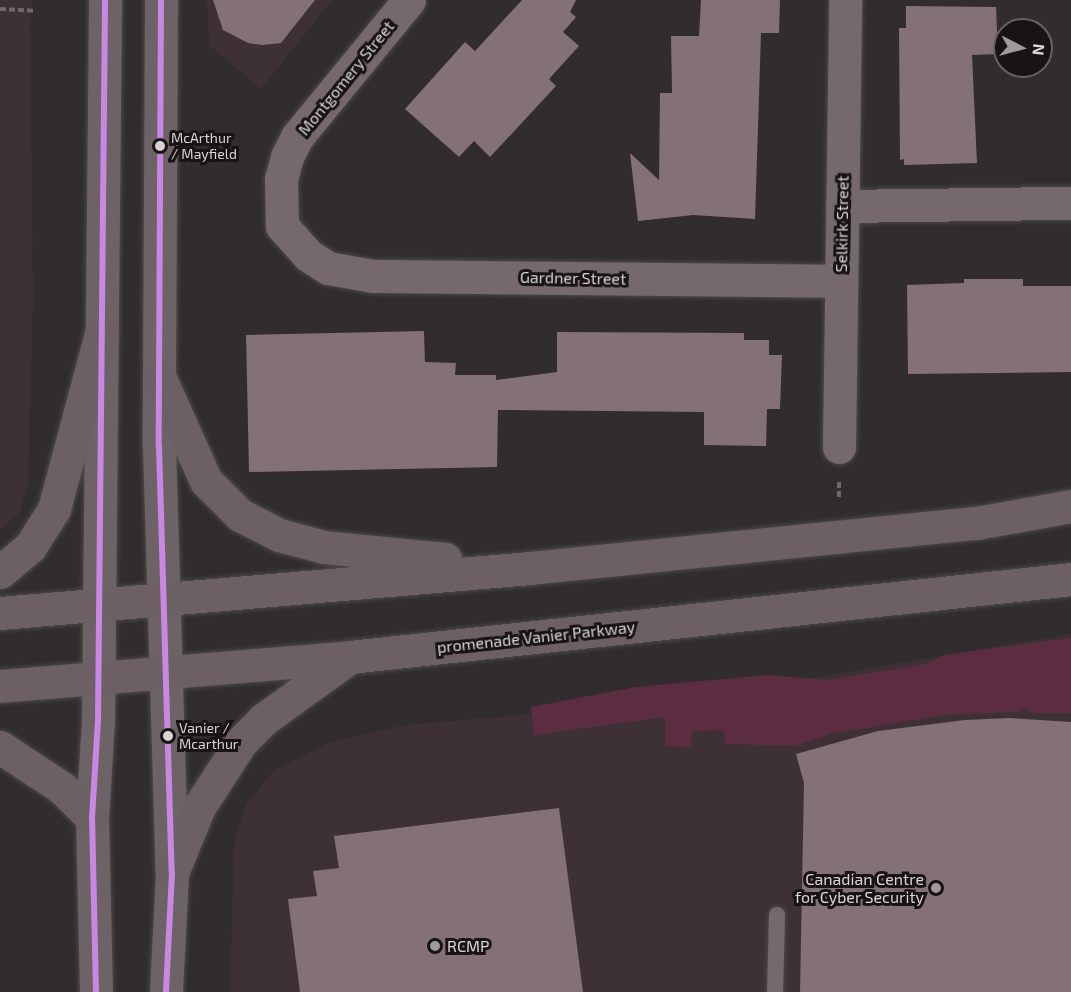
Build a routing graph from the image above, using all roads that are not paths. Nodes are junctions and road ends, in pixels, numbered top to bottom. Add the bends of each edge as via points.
1 (105, 0) edge
2 (161, 0) edge
3 (409, 0) edge
4 (845, 0) edge
5 (1071, 204) edge
6 (842, 206) junction
7 (309, 256) joint
8 (841, 280) junction
9 (102, 330) junction
10 (159, 376) junction
11 (839, 447) road end
12 (1071, 506) edge
13 (530, 568) junction
14 (0, 572) edge
15 (1071, 579) edge
16 (162, 598) junction
17 (98, 605) junction
18 (0, 613) edge
19 (350, 657) junction
20 (164, 671) junction
21 (99, 676) junction
22 (0, 686) edge
23 (0, 747) edge
24 (92, 818) junction
25 (172, 873) junction
26 (777, 915) dead end
27 (96, 992) edge
28 (166, 992) edge
29 (775, 992) edge

1 - 9 main road
2 - 10 main road
3 - 7 street, Montgomery Street via 297,137 287,157 279,199 282,226
4 - 6 street, Selkirk Street
5 - 6 street
6 - 8 street, Selkirk Street
7 - 8 street, Gardner Street via 328,268 373,276
8 - 11 street, Selkirk Street
9 - 14 main road via 54,509 30,547
9 - 17 main road
10 - 13 main road via 206,481 240,515 261,526 324,547
10 - 16 main road
12 - 13 main road via 976,523
13 - 16 main road
15 - 19 main road, promenade Vanier Parkway
16 - 17 main road
16 - 20 main road
17 - 18 main road
17 - 21 main road
19 - 20 main road, promenade Vanier Parkway
19 - 25 main road via 264,719 241,742 200,807
20 - 21 main road, promenade Vanier Parkway
20 - 25 main road
21 - 22 main road, promenade Vanier Parkway
21 - 24 main road
23 - 24 main road via 62,789
24 - 27 main road
25 - 28 main road
26 - 29 lane

